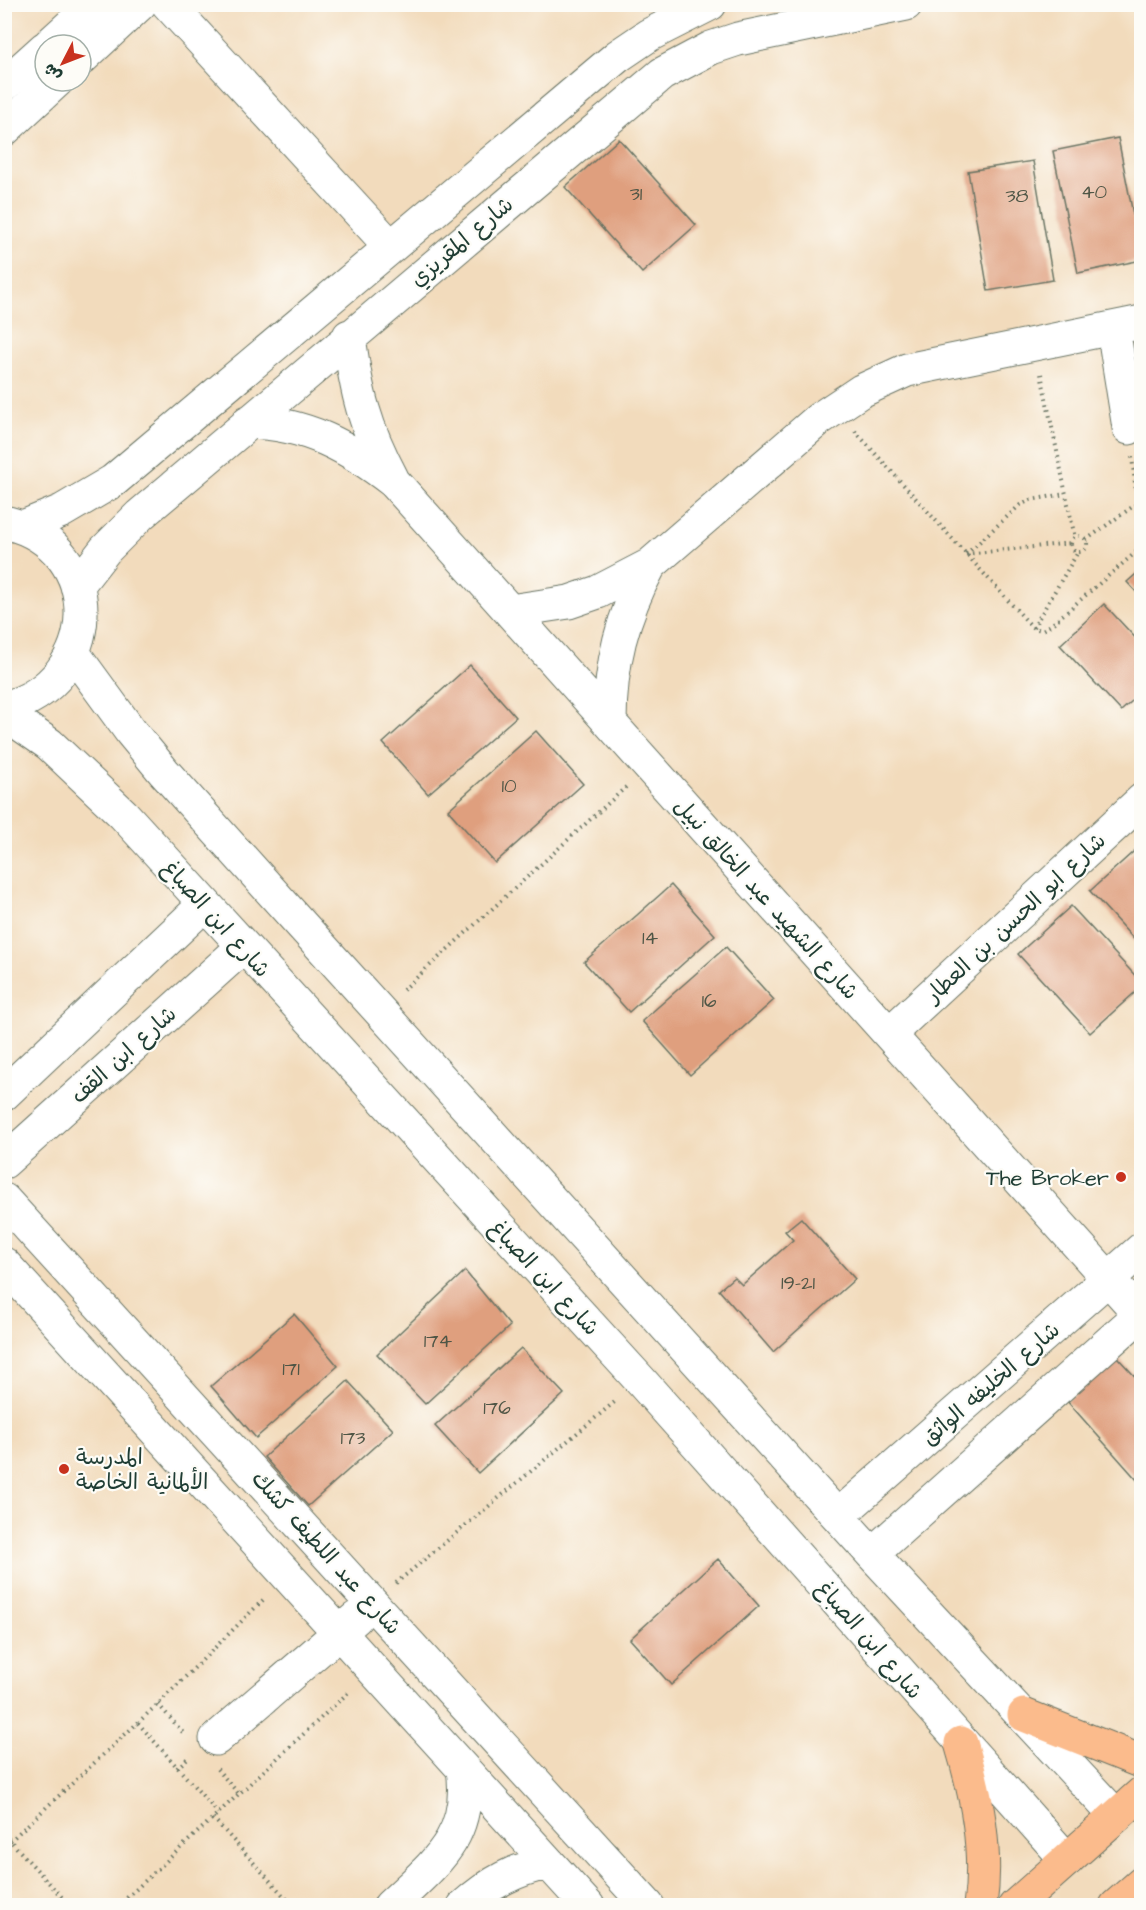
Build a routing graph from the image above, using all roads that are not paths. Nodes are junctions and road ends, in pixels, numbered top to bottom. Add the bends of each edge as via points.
1 (94, 4) edge
2 (140, 4) edge
3 (168, 4) edge
4 (710, 4) edge
5 (906, 4) edge
6 (62, 33) edge
7 (93, 48) edge
8 (33, 59) edge
9 (4, 85) edge
10 (44, 93) edge
11 (4, 130) edge
12 (391, 247) junction
13 (1127, 325) edge
14 (349, 336) junction
15 (248, 422) junction
16 (1129, 428) road end
17 (394, 482) junction
18 (14, 525) edge
19 (650, 565) junction
20 (77, 586) junction
21 (510, 611) junction
22 (74, 654) junction
23 (4, 710) edge
24 (610, 722) junction
25 (1142, 800) edge
26 (205, 904) junction
27 (243, 947) junction
28 (889, 1034) junction
29 (4, 1095) edge
30 (4, 1162) edge
31 (4, 1200) edge
32 (1142, 1249) edge
33 (4, 1264) edge
34 (1108, 1279) junction
35 (1141, 1314) edge
36 (838, 1516) junction
37 (872, 1554) junction
38 (373, 1603) junction
39 (340, 1633) junction
40 (1024, 1715) junction
41 (216, 1739) dead end
42 (961, 1743) junction
43 (1142, 1762) edge
44 (463, 1769) junction
45 (1142, 1793) edge
46 (1116, 1816) junction
47 (1067, 1860) junction
48 (549, 1863) junction
49 (1142, 1883) edge
50 (390, 1905) edge
51 (464, 1905) edge
52 (588, 1905) edge
53 (648, 1905) edge
54 (980, 1905) edge
55 (1015, 1905) edge
56 (1116, 1905) edge

1 - 6 street
2 - 7 street
3 - 12 street
4 - 12 street, شارع المقريزي via 649,35 618,56
5 - 14 street, شارع المقريزي via 738,39 711,48 662,74
8 - 9 street
10 - 11 street
12 - 18 street, شارع المقريزي via 113,481 62,511
13 - 16 street
13 - 19 street via 907,370 861,391 811,425
14 - 15 street, شارع المقريزي
14 - 17 street, شارع الشهيد عبد الخالق نبيل via 355,387 365,420
15 - 17 street, شارع الشهيد عبد الخالق نبيل via 271,422 320,435 344,446
15 - 20 street, شارع المقريزي via 118,536
17 - 21 street, شارع الشهيد عبد الخالق نبيل
18 - 20 street via 46,541 65,561
19 - 21 street via 569,602
19 - 24 street via 622,624 610,689
20 - 22 street via 82,614
21 - 24 street, شارع الشهيد عبد الخالق نبيل
22 - 23 street via 44,692
22 - 36 street via 164,772
23 - 26 street, شارع ابن الصباغ via 50,744 98,790
24 - 28 street, شارع الشهيد عبد الخالق نبيل
25 - 28 street, شارع ابو الحسن بن العطار
26 - 27 street, شارع ابن الصباغ
26 - 29 street
27 - 30 street, شارع ابن القف
27 - 42 street, شارع ابن الصباغ via 640,1380
28 - 34 street, شارع الشهيد عبد الخالق نبيل
31 - 38 street, شارع عبد اللطيف كشك
32 - 34 street, شارع الخليفه الواثق
33 - 39 street, شارع عبد اللطيف كشك
34 - 35 street, شارع الشهيد عبد الخالق نبيل
34 - 36 street, شارع الخليفه الواثق
35 - 37 street
36 - 37 street
37 - 40 street
38 - 39 street
38 - 53 street, شارع عبد اللطيف كشك
39 - 41 street
39 - 44 street, شارع عبد اللطيف كشك
40 - 43 main road
40 - 46 street
42 - 47 street, شارع ابن الصباغ
42 - 54 main road via 980,1821
44 - 48 street, شارع عبد اللطيف كشك
44 - 50 street via 465,1802 448,1848
45 - 46 main road
46 - 47 main road
47 - 55 main road
48 - 51 street via 498,1879
48 - 52 street, شارع عبد اللطيف كشك
49 - 56 main road

